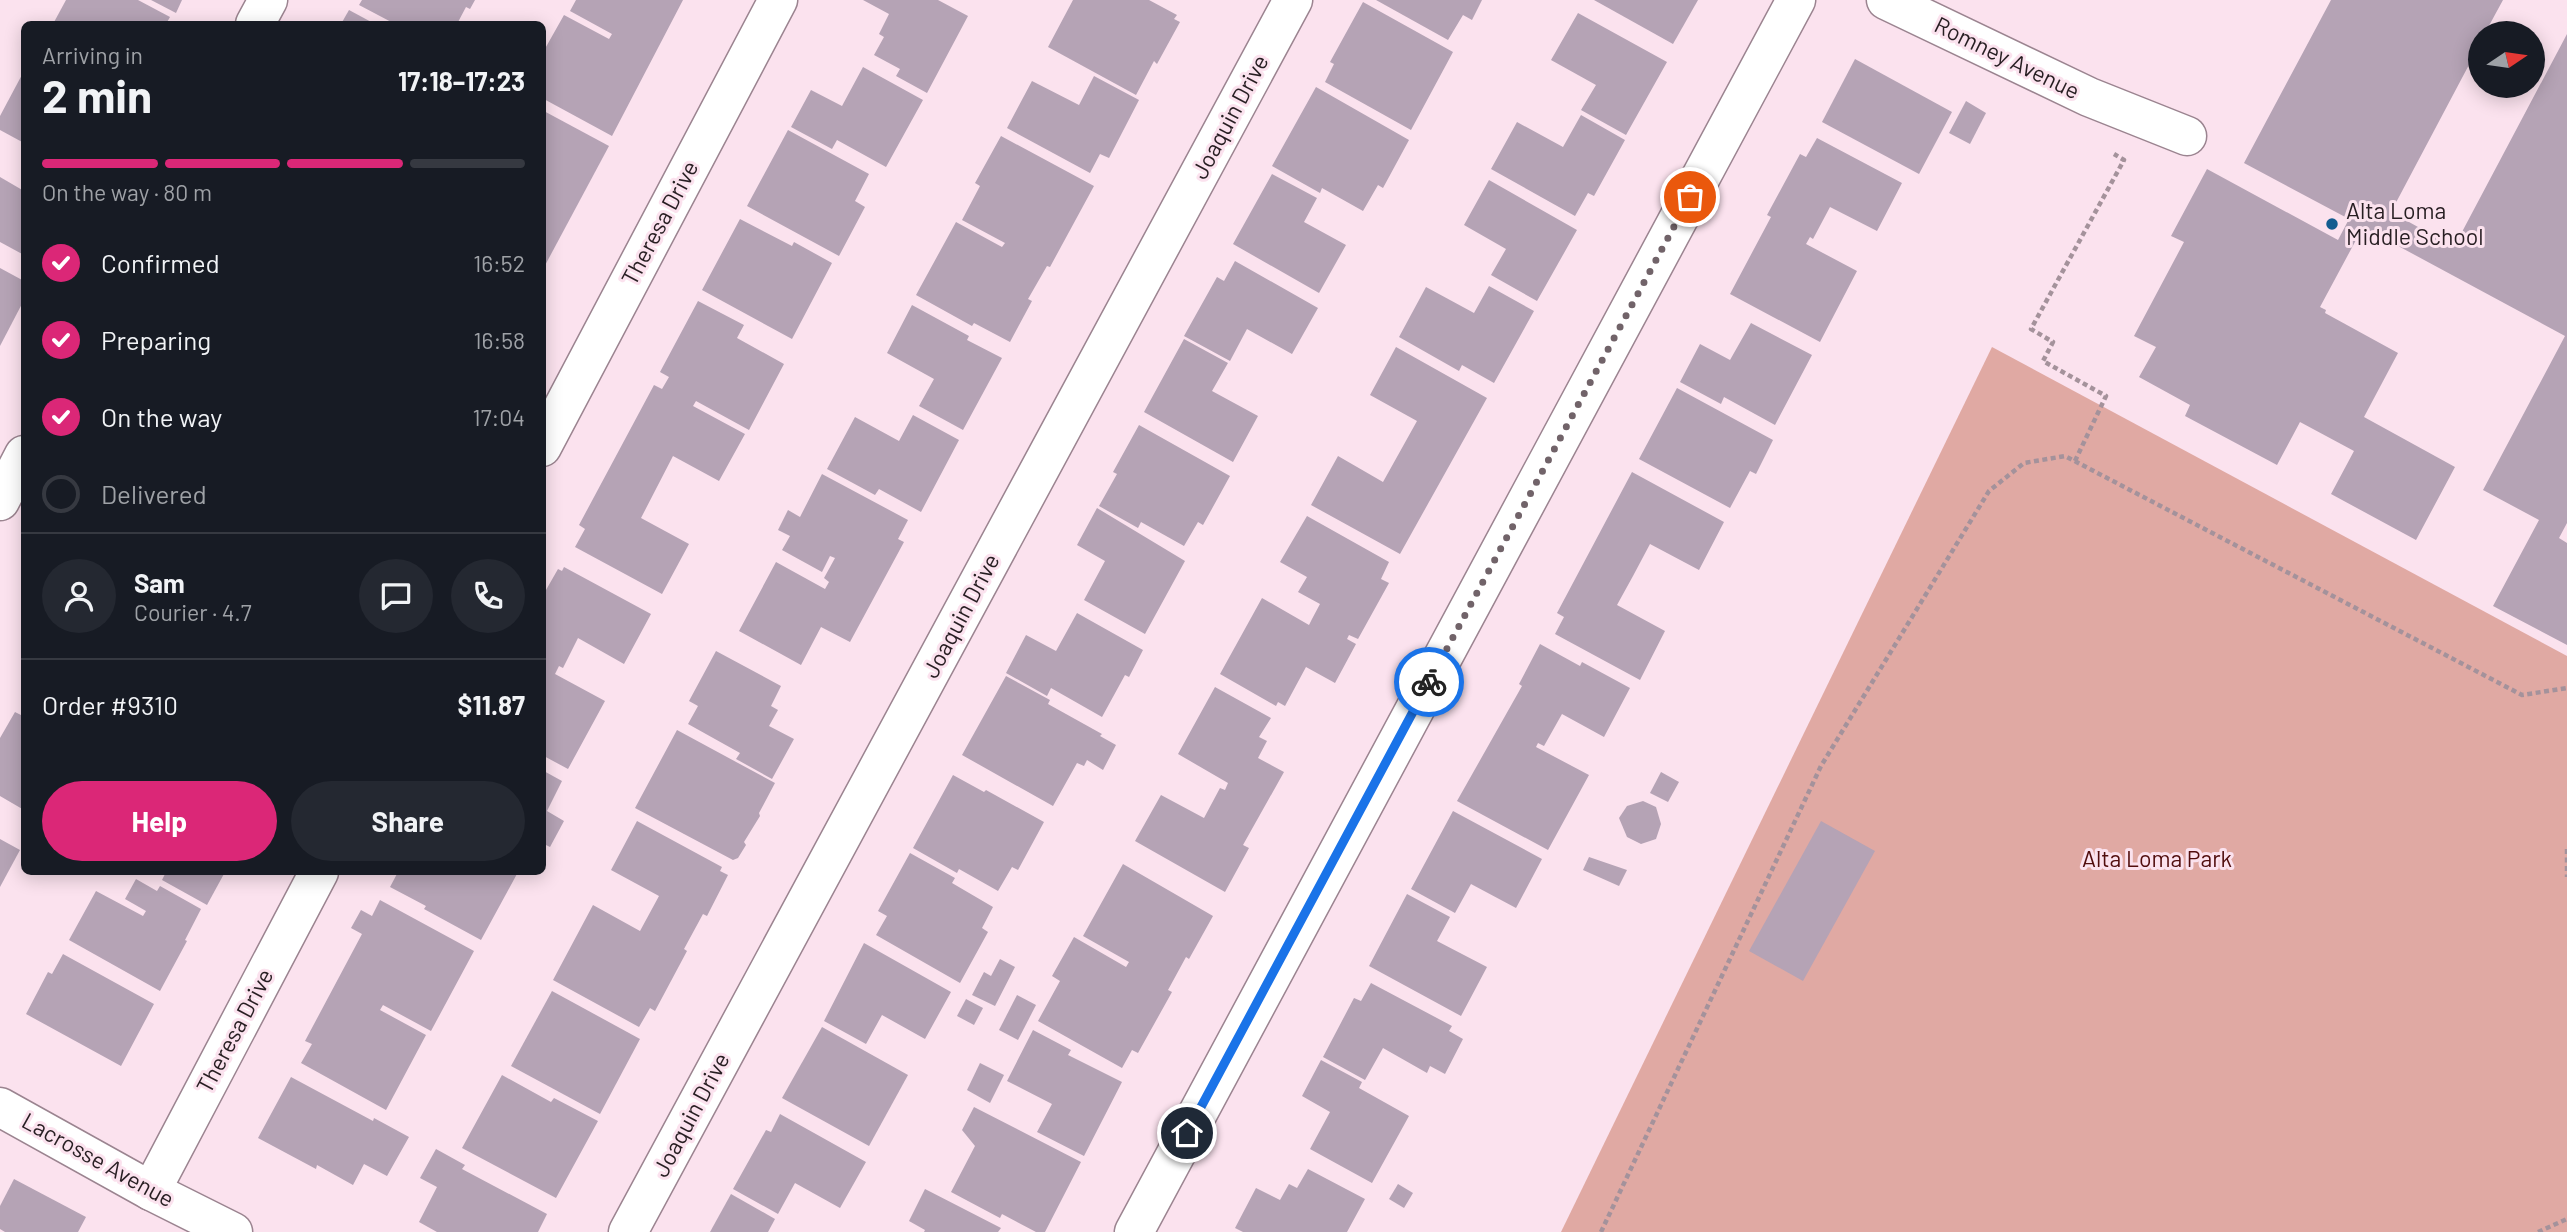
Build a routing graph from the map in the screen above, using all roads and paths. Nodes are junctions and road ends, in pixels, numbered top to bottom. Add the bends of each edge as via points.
1 (268, 0) edge
2 (778, 0) edge
3 (1293, 0) edge
4 (1796, 0) edge
5 (1886, 0) edge
6 (257, 21) edge
7 (2187, 136) dead end
8 (2103, 148) dead end
9 (546, 439) edge
10 (21, 461) edge
11 (2074, 461) junction
12 (0, 501) edge
13 (2567, 688) edge
14 (2567, 849) edge
15 (317, 875) edge
16 (2567, 877) edge
17 (0, 1107) edge
18 (151, 1191) junction
19 (2567, 1219) edge
20 (233, 1232) edge
21 (628, 1232) edge
22 (1134, 1232) edge
23 (1601, 1232) edge
24 (2538, 1232) edge

1 - 6 street
2 - 9 street, Theresa Drive
3 - 21 street, Joaquin Drive
4 - 22 street
5 - 7 street, Romney Avenue via 2089,97
8 - 11 path via 2124,160 2031,329 2053,342 2043,361 2106,396
10 - 12 street
11 - 13 path via 2522,695
11 - 23 path via 2066,456 2024,463 1989,491 1821,766
14 - 16 path
15 - 18 street, Theresa Drive
17 - 18 street, Lacrosse Avenue
18 - 20 street, Lacrosse Avenue
19 - 24 path

